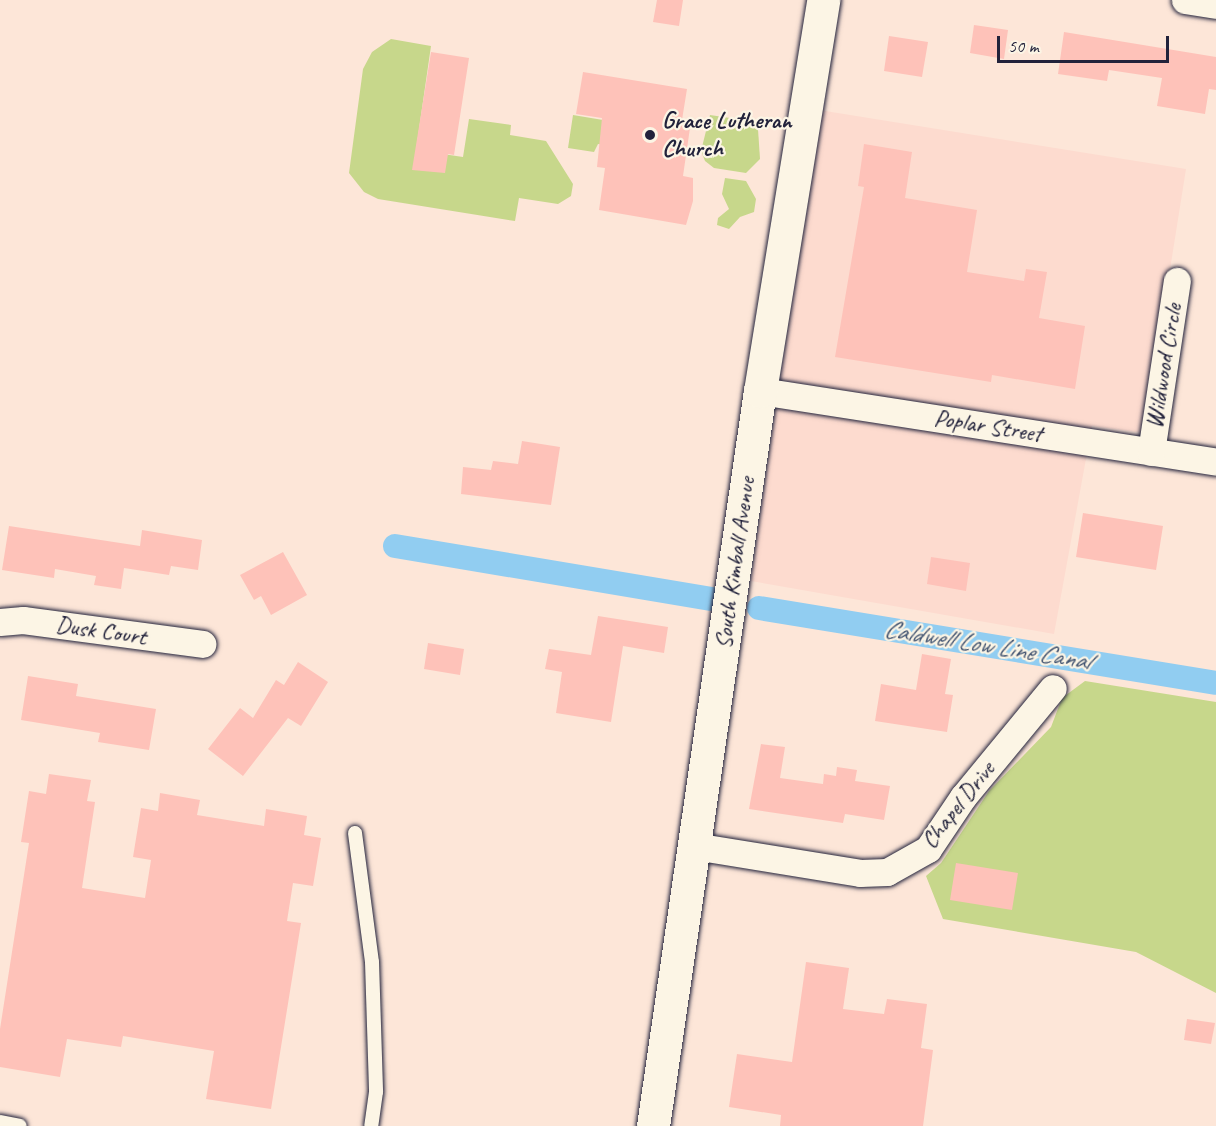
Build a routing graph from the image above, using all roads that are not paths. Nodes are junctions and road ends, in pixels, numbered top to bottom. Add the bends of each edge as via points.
1 (823, 0) edge
2 (1185, 0) edge
3 (1216, 5) edge
4 (1177, 281) dead end
5 (760, 391) junction
6 (1151, 452) junction
7 (1216, 462) edge
8 (0, 622) edge
9 (202, 644) dead end
10 (1053, 688) dead end
11 (355, 833) dead end
12 (694, 846) junction
13 (0, 1122) edge
14 (21, 1126) edge
15 (371, 1126) edge
16 (653, 1126) edge

1 - 5 street, South Kimball Avenue
2 - 3 street
4 - 6 street, Wildwood Circle
5 - 6 street, Poplar Street
5 - 12 street, South Kimball Avenue
6 - 7 street, Poplar Street
8 - 9 street, Dusk Court via 23,620
10 - 12 street, Chapel Drive via 963,797 928,849 887,872 860,873
11 - 15 lane via 372,962 376,1092
12 - 16 street, South Kimball Avenue
13 - 14 lane

